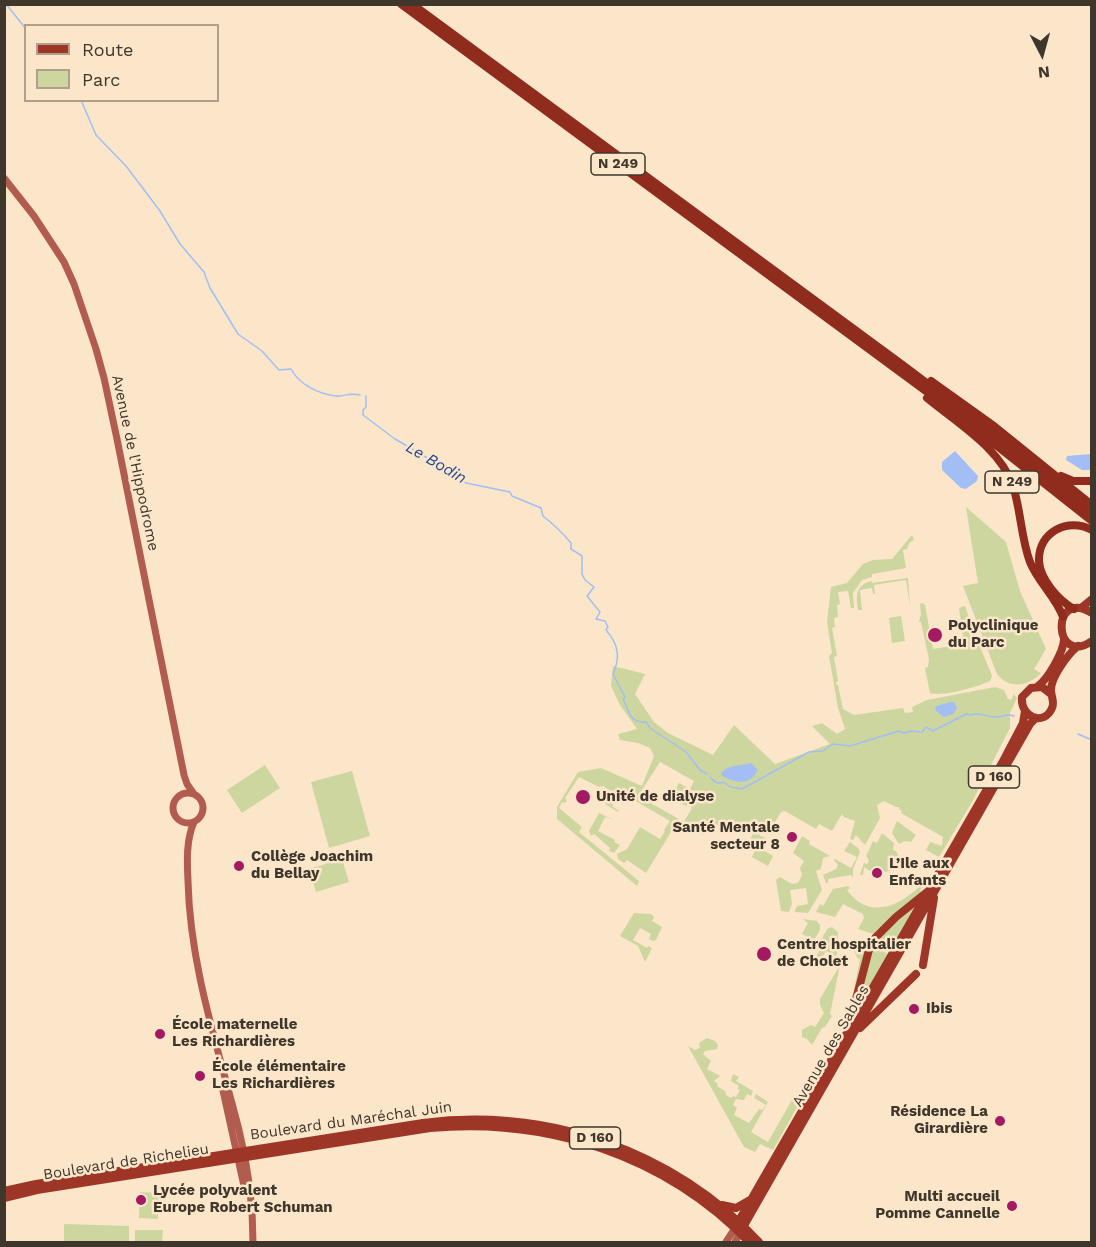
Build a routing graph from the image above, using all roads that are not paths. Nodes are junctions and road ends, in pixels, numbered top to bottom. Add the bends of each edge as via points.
1 (401, 4) edge
2 (412, 4) edge
3 (4, 178) edge
4 (904, 370) junction
5 (913, 378) junction
6 (931, 391) junction
7 (1041, 464) junction
8 (1092, 482) edge
9 (1092, 505) edge
10 (1092, 512) edge
11 (1092, 520) edge
12 (1092, 530) edge
13 (1092, 599) edge
14 (1077, 609) junction
15 (1092, 613) edge
16 (1063, 618) junction
17 (1064, 639) junction
18 (1092, 641) edge
19 (1078, 646) junction
20 (1038, 686) junction
21 (1052, 694) junction
22 (1025, 711) junction
23 (1036, 718) junction
24 (184, 775) junction
25 (194, 794) junction
26 (181, 795) junction
27 (180, 822) junction
28 (194, 822) junction
29 (188, 853) junction
30 (933, 890) junction
31 (875, 938) dead end
32 (870, 946) dead end
33 (896, 955) junction
34 (922, 965) dead end
35 (916, 974) dead end
36 (852, 1036) junction
37 (842, 1043) junction
38 (241, 1154) junction
39 (4, 1191) edge
40 (4, 1198) edge
41 (751, 1199) junction
42 (716, 1203) junction
43 (739, 1227) junction
44 (251, 1242) edge
45 (726, 1242) edge
46 (735, 1242) edge
47 (749, 1242) edge
48 (759, 1242) edge

1 - 4 highway, N 249
2 - 4 highway, N 249
3 - 24 main road, Avenue de l’Hippodrome via 64,262 96,349
4 - 5 highway, N 249
4 - 5 highway, N 249 via 910,366
5 - 6 highway, N 249
6 - 7 highway, N 249 via 964,404
6 - 10 highway, N 249
6 - 11 highway, N 249
6 - 16 highway, N 249 via 1004,466 1014,491 1025,547
7 - 8 highway, N 249 via 1073,481
7 - 9 highway, N 249
12 - 14 highway via 1076,524 1059,528 1046,538 1040,550 1039,563 1045,578 1064,603
13 - 14 main road
14 - 15 main road
14 - 16 main road
16 - 17 main road via 1060,631
17 - 19 main road
17 - 20 main road via 1063,649 1045,681
18 - 19 main road
19 - 21 main road via 1054,679
20 - 21 main road
20 - 22 main road via 1024,694
21 - 23 main road via 1051,710
22 - 23 main road
22 - 30 main road, Avenue des Sables / D 160 via 1023,723
23 - 30 main road, Avenue des Sables / D 160
24 - 25 main road, Avenue de l’Hippodrome
24 - 26 main road, Avenue de l’Hippodrome
25 - 26 main road
25 - 28 main road via 203,807
26 - 27 main road via 172,808
27 - 28 main road
27 - 29 main road
28 - 29 main road
29 - 38 main road via 188,891 198,974 239,1131
30 - 31 main road
30 - 33 main road, Avenue des Sables / D 160
30 - 34 main road
32 - 37 main road
33 - 36 main road, Avenue des Sables / D 160
33 - 37 main road, Avenue des Sables / D 160
35 - 36 main road
36 - 43 main road, Avenue des Sables / D 160
37 - 41 main road, Avenue des Sables / D 160
38 - 39 main road, Boulevard de Richelieu / D 160
38 - 40 main road, Boulevard de Richelieu / D 160
38 - 42 main road, Boulevard du Maréchal Juin / D 160 via 451,1119 529,1122 592,1137 631,1152
38 - 43 main road, Boulevard du Maréchal Juin / D 160 via 430,1128 474,1125 528,1129 593,1144 643,1165
38 - 44 main road
38 - 44 main road via 252,1214
41 - 42 main road via 736,1208
41 - 43 main road, Avenue des Sables / D 160
42 - 43 main road, Boulevard du Maréchal Juin / D 160
43 - 45 main road
43 - 46 main road
43 - 47 main road
43 - 48 main road

